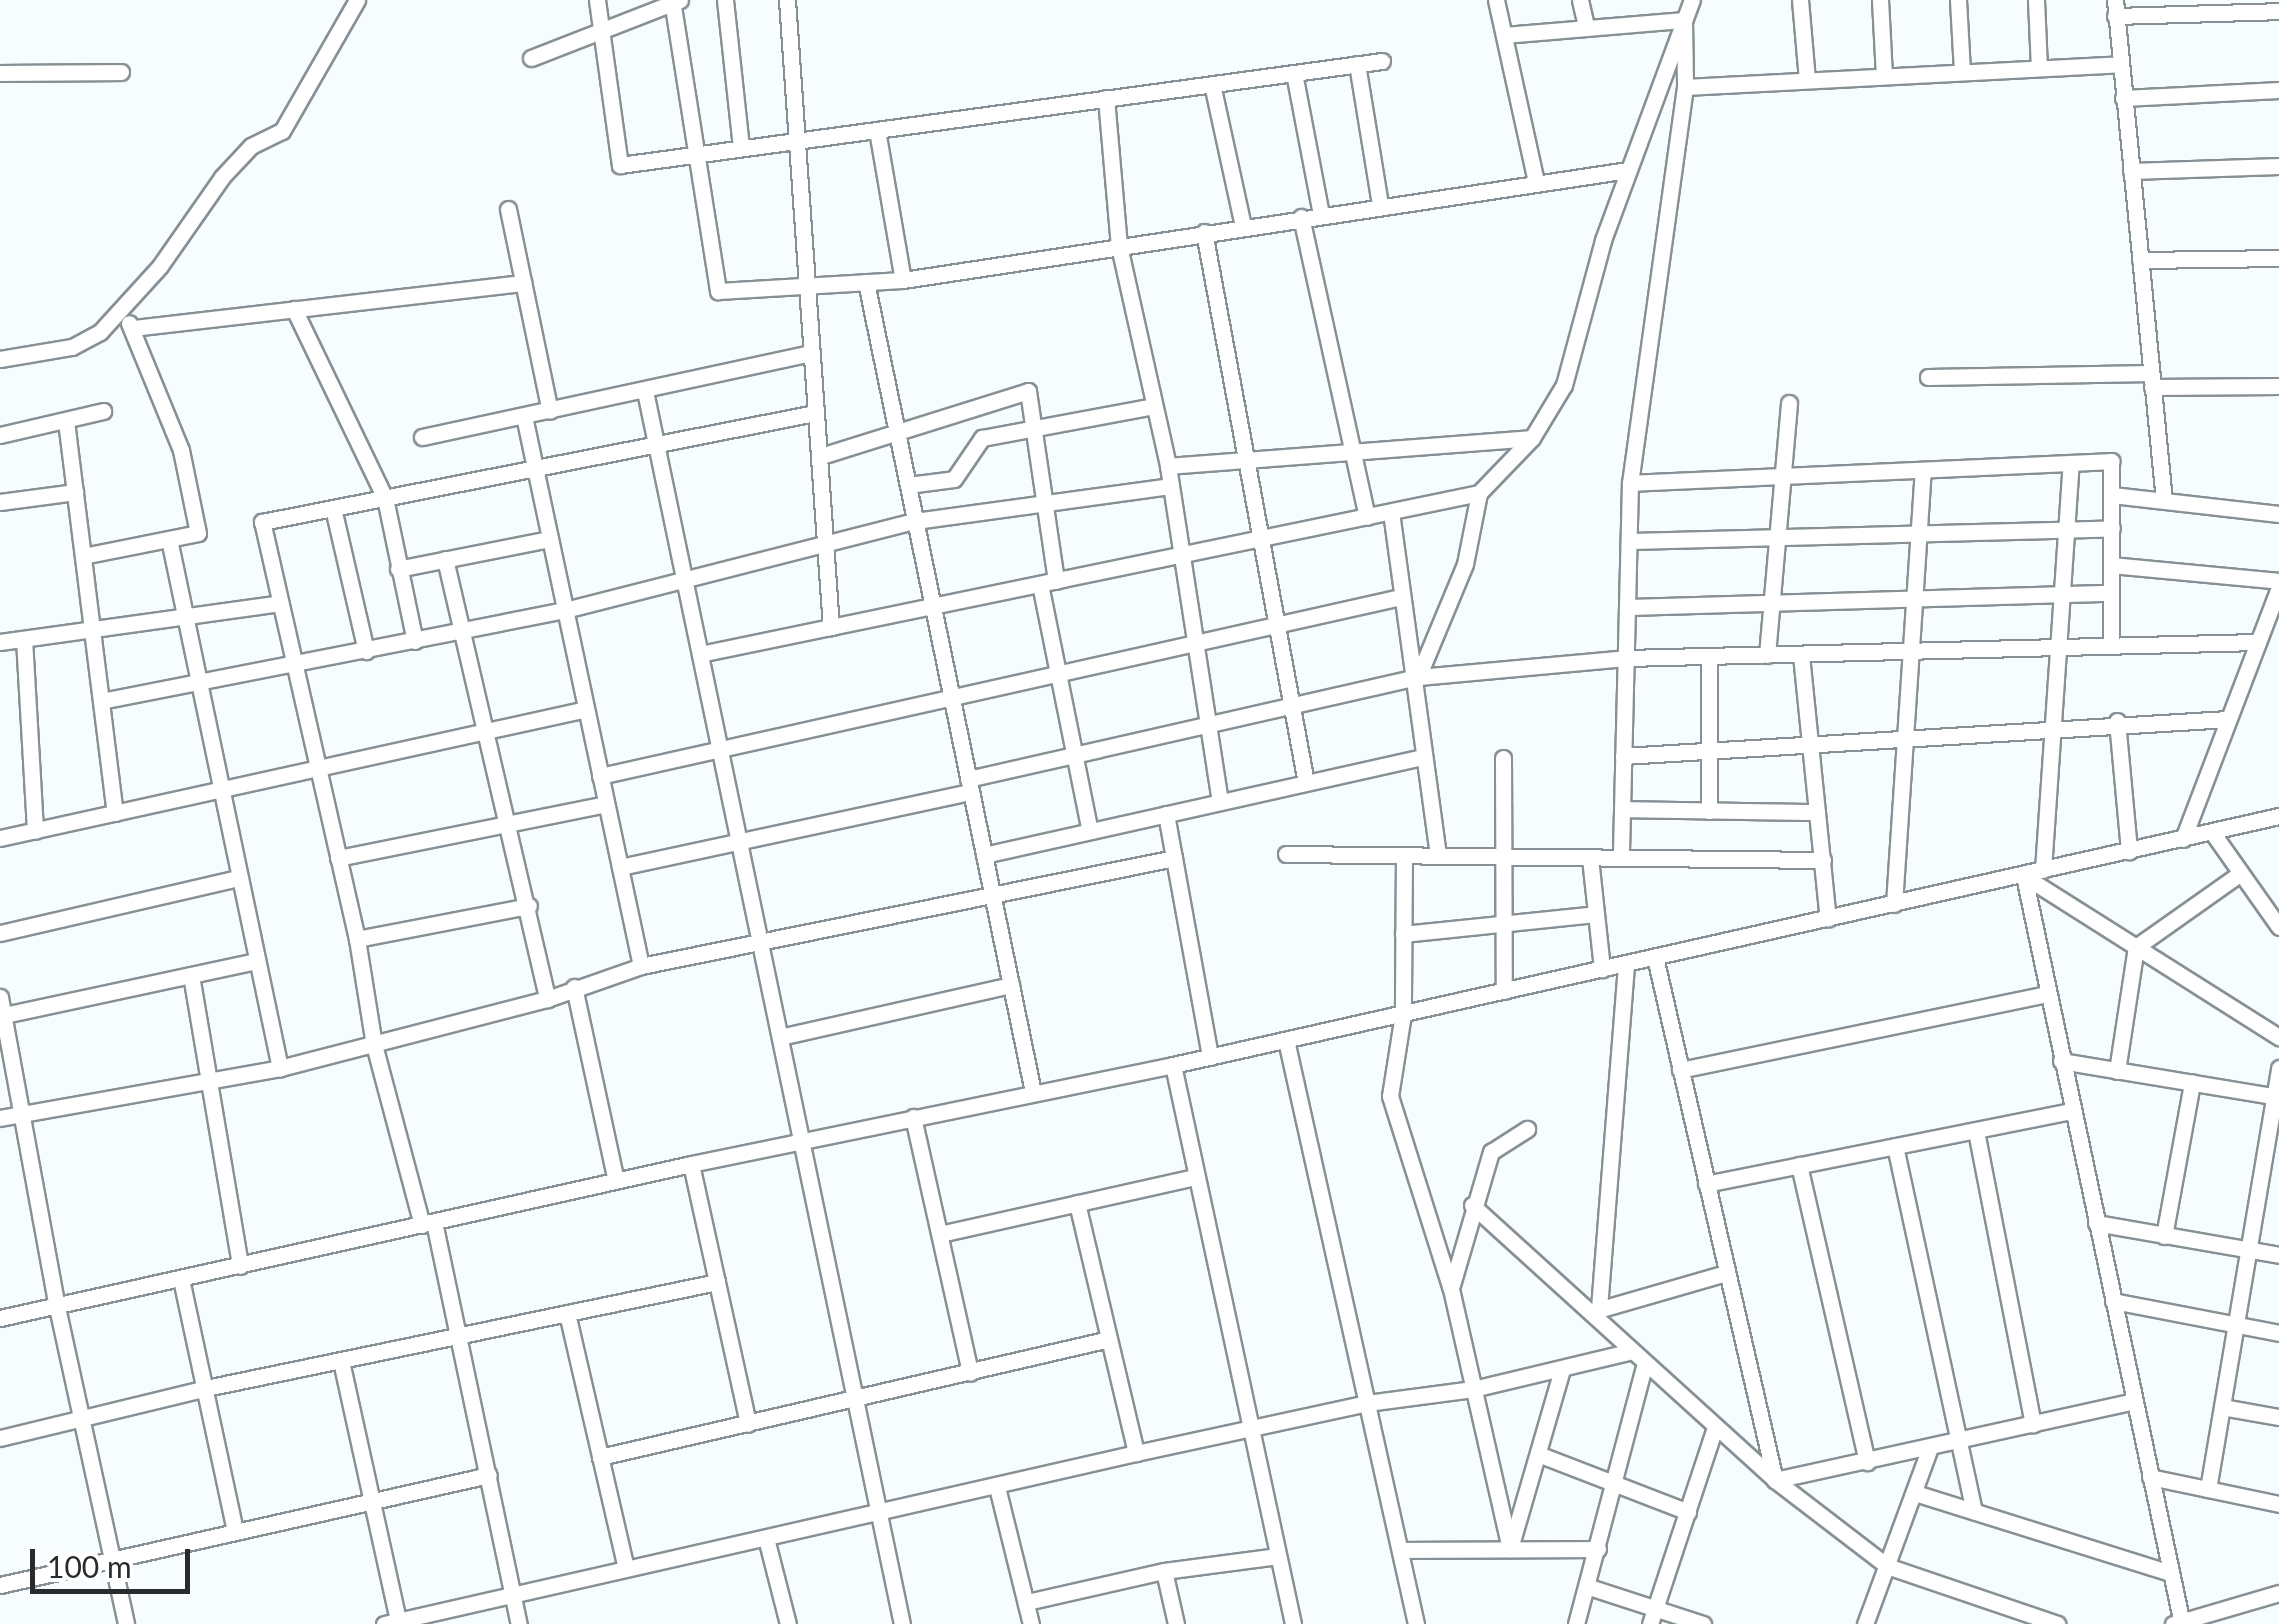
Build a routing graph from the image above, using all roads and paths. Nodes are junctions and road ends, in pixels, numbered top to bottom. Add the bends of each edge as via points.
1 (357, 0) edge
2 (597, 0) edge
3 (725, 0) edge
4 (787, 0) edge
5 (1496, 0) edge
6 (1580, 0) edge
7 (1692, 0) edge
8 (1800, 0) edge
9 (1880, 0) edge
10 (1958, 0) edge
11 (2036, 0) edge
12 (675, 1) edge
13 (2115, 8) edge
14 (2279, 11) edge
15 (1684, 20) junction
16 (1586, 27) junction
17 (601, 31) junction
18 (1504, 35) junction
19 (531, 58) dead end
20 (1382, 61) dead end
21 (1357, 64) junction
22 (2120, 64) junction
23 (2039, 68) junction
24 (121, 72) dead end
25 (1962, 72) junction
26 (1294, 73) junction
27 (0, 74) edge
28 (1884, 76) junction
29 (1807, 80) junction
30 (1212, 84) junction
31 (1685, 87) junction
32 (2279, 90) edge
33 (1106, 98) junction
34 (2124, 98) junction
35 (877, 130) junction
36 (797, 140) junction
37 (740, 148) junction
38 (698, 154) junction
39 (2279, 166) edge
40 (1628, 170) junction
41 (2131, 171) junction
42 (1536, 182) junction
43 (1380, 205) junction
44 (508, 209) dead end
45 (1321, 214) junction
46 (1302, 217) junction
47 (1243, 226) junction
48 (1204, 232) junction
49 (1120, 246) junction
50 (2279, 258) edge
51 (2140, 260) junction
52 (903, 280) junction
53 (523, 282) junction
54 (866, 282) junction
55 (806, 285) junction
56 (118, 308) junction
57 (294, 310) junction
58 (133, 328) junction
59 (811, 353) junction
60 (0, 359) edge
61 (1928, 377) dead end
62 (2152, 380) junction
63 (2279, 386) edge
64 (645, 391) junction
65 (1789, 402) dead end
66 (1154, 406) junction
67 (968, 410) junction
68 (103, 411) dead end
69 (550, 411) junction
70 (815, 413) junction
71 (524, 416) junction
72 (66, 421) junction
73 (1033, 425) junction
74 (897, 432) junction
75 (0, 435) edge
76 (422, 437) dead end
77 (982, 438) junction
78 (1532, 438) junction
79 (656, 444) junction
80 (1353, 452) junction
81 (820, 456) junction
82 (1246, 460) junction
83 (2071, 463) junction
84 (1168, 466) junction
85 (535, 468) junction
86 (1922, 470) junction
87 (1785, 476) junction
88 (1630, 484) junction
89 (908, 485) junction
90 (1170, 486) junction
91 (75, 492) junction
92 (1478, 493) junction
93 (2112, 495) junction
94 (385, 498) junction
95 (1044, 499) junction
96 (2164, 501) junction
97 (0, 502) edge
98 (333, 508) junction
99 (1391, 512) junction
100 (2279, 514) edge
101 (1368, 517) junction
102 (916, 521) junction
103 (2112, 528) junction
104 (2067, 530) junction
105 (1918, 534) junction
106 (1780, 537) junction
107 (168, 538) junction
108 (550, 538) junction
109 (1261, 539) junction
110 (1629, 541) junction
111 (824, 543) junction
112 (83, 556) junction
113 (1181, 556) junction
114 (445, 559) junction
115 (2111, 565) junction
116 (398, 568) junction
117 (684, 580) junction
118 (1048, 583) junction
119 (2279, 585) edge
120 (2111, 592) junction
121 (2063, 595) junction
122 (1401, 597) junction
123 (1914, 601) junction
124 (280, 603) junction
125 (1772, 604) junction
126 (933, 606) junction
127 (1628, 607) junction
128 (565, 610) junction
129 (185, 618) junction
130 (1276, 625) junction
131 (831, 628) junction
132 (92, 630) junction
133 (464, 632) junction
134 (24, 639) junction
135 (415, 641) junction
136 (0, 642) edge
137 (2258, 642) junction
138 (1194, 643) junction
139 (2111, 644) junction
140 (2059, 645) junction
141 (1911, 650) junction
142 (366, 651) junction
143 (700, 654) junction
144 (1767, 654) junction
145 (1801, 655) junction
146 (1709, 656) junction
147 (1626, 658) junction
148 (295, 666) junction
149 (1057, 674) junction
150 (1418, 678) junction
151 (198, 685) junction
152 (952, 696) junction
153 (101, 701) junction
154 (586, 709) junction
155 (1293, 710) junction
156 (2228, 719) junction
157 (2118, 721) junction
158 (2054, 726) junction
159 (1208, 728) junction
160 (485, 731) junction
161 (1906, 734) junction
162 (1809, 742) junction
163 (720, 750) junction
164 (1710, 750) junction
165 (1075, 756) junction
166 (1623, 756) junction
167 (1424, 757) junction
168 (1502, 758) dead end
169 (318, 768) junction
170 (600, 776) junction
171 (1306, 783) junction
172 (970, 785) junction
173 (220, 790) junction
174 (1220, 802) junction
175 (606, 804) junction
176 (1622, 809) junction
177 (1709, 810) junction
178 (1817, 812) junction
179 (115, 813) junction
180 (1166, 814) junction
181 (2279, 816) edge
182 (508, 824) junction
183 (36, 830) junction
184 (1090, 832) junction
185 (2212, 832) junction
186 (0, 838) edge
187 (2183, 839) junction
188 (740, 842) junction
189 (2129, 851) junction
190 (1286, 854) dead end
191 (984, 855) junction
192 (1404, 855) junction
193 (1438, 855) junction
194 (1503, 857) junction
195 (338, 858) junction
196 (1174, 858) junction
197 (1590, 858) junction
198 (1620, 858) junction
199 (1823, 860) junction
200 (620, 867) junction
201 (2043, 870) junction
202 (2241, 873) junction
203 (2024, 876) junction
204 (238, 878) junction
205 (992, 891) junction
206 (1894, 904) junction
207 (529, 906) junction
208 (1595, 914) junction
209 (1828, 919) junction
210 (1502, 924) junction
211 (2279, 927) edge
212 (0, 933) edge
213 (1403, 934) junction
214 (356, 940) junction
215 (760, 941) junction
216 (2136, 947) junction
217 (1655, 957) junction
218 (256, 962) junction
219 (1626, 964) junction
220 (641, 966) junction
221 (1602, 969) junction
222 (191, 975) junction
223 (1011, 985) junction
224 (574, 987) junction
225 (1504, 991) junction
226 (2046, 994) junction
227 (0, 997) edge
228 (547, 999) junction
229 (1403, 1014) junction
230 (4, 1015) junction
231 (780, 1037) junction
232 (2279, 1037) edge
233 (1286, 1040) junction
234 (374, 1045) junction
235 (1210, 1057) junction
236 (2061, 1061) junction
237 (1173, 1066) junction
238 (280, 1068) junction
239 (2279, 1068) edge
240 (1680, 1070) junction
241 (2117, 1071) junction
242 (210, 1081) junction
243 (2192, 1083) junction
244 (1033, 1092) junction
245 (2274, 1096) junction
246 (2072, 1111) junction
247 (20, 1114) junction
248 (913, 1117) junction
249 (0, 1118) edge
250 (1527, 1130) dead end
251 (1976, 1131) junction
252 (802, 1141) junction
253 (1895, 1146) junction
254 (691, 1164) junction
255 (1799, 1165) junction
256 (2262, 1169) junction
257 (2279, 1172) edge
258 (1195, 1177) junction
259 (616, 1180) junction
260 (1706, 1184) junction
261 (1077, 1203) junction
262 (1472, 1205) junction
263 (428, 1223) junction
264 (2096, 1223) junction
265 (940, 1234) junction
266 (2164, 1236) junction
267 (2249, 1250) junction
268 (2279, 1255) edge
269 (240, 1266) junction
270 (1726, 1273) junction
271 (181, 1279) junction
272 (717, 1282) junction
273 (1451, 1289) junction
274 (2112, 1302) junction
275 (56, 1307) junction
276 (1593, 1311) junction
277 (567, 1314) junction
278 (0, 1318) edge
279 (2236, 1325) junction
280 (2279, 1332) edge
281 (459, 1335) junction
282 (1109, 1339) junction
283 (1628, 1352) junction
284 (341, 1361) junction
285 (1644, 1366) junction
286 (1562, 1370) junction
287 (970, 1372) junction
288 (206, 1388) junction
289 (1473, 1389) junction
290 (856, 1400) junction
291 (2133, 1401) junction
292 (1367, 1403) junction
293 (2222, 1406) junction
294 (80, 1417) junction
295 (2279, 1417) edge
296 (748, 1424) junction
297 (2033, 1425) junction
298 (1249, 1428) junction
299 (1715, 1428) junction
300 (0, 1438) edge
301 (1961, 1442) junction
302 (1930, 1448) junction
303 (1136, 1452) junction
304 (1538, 1454) junction
305 (600, 1457) junction
306 (1866, 1462) junction
307 (489, 1475) junction
308 (2150, 1476) junction
309 (1774, 1480) junction
310 (1613, 1483) junction
311 (997, 1487) junction
312 (2208, 1490) junction
313 (1914, 1493) junction
314 (373, 1501) junction
315 (2279, 1504) edge
316 (1688, 1512) junction
317 (1974, 1512) junction
318 (878, 1513) junction
319 (235, 1532) junction
320 (766, 1538) junction
321 (1510, 1549) junction
322 (1598, 1549) junction
323 (1400, 1550) junction
324 (1278, 1556) junction
325 (111, 1558) junction
326 (1887, 1566) junction
327 (626, 1568) junction
328 (1164, 1571) junction
329 (2171, 1572) junction
330 (0, 1585) edge
331 (1589, 1587) junction
332 (2279, 1593) edge
333 (513, 1594) junction
334 (1026, 1602) junction
335 (1653, 1616) edge
336 (2179, 1622) edge
337 (391, 1623) edge
338 (126, 1624) edge
339 (520, 1624) edge
340 (788, 1624) edge
341 (902, 1624) edge
342 (1032, 1624) edge
343 (1176, 1624) edge
344 (1293, 1624) edge
345 (1416, 1624) edge
346 (1576, 1624) edge
347 (1703, 1624) edge
348 (1865, 1624) edge
349 (2057, 1624) edge

1 - 56 street via 282,132 251,146 231,167 160,266
2 - 17 street
3 - 37 street
4 - 36 street
5 - 18 street
6 - 16 street
7 - 15 street
8 - 29 street
9 - 28 street
10 - 25 street
11 - 23 street
12 - 17 street
12 - 38 street
13 - 14 street
13 - 22 street
15 - 16 street
15 - 31 street
15 - 40 street
16 - 18 street
17 - 19 street
17 - 38 street via 620,164
18 - 42 street
20 - 21 street
21 - 26 street
21 - 43 street
22 - 23 street
22 - 34 street
23 - 25 street
24 - 27 street
25 - 28 street
26 - 30 street
26 - 45 street
28 - 29 street
29 - 31 street
30 - 33 street
30 - 47 street
31 - 88 street
32 - 34 street
33 - 35 street
33 - 49 street
34 - 41 street
35 - 36 street
35 - 52 street
36 - 37 street
36 - 55 street
37 - 38 street
38 - 55 street via 718,291
39 - 41 street
40 - 42 street
40 - 78 street via 1564,384
41 - 51 street
42 - 43 street
43 - 45 street
44 - 53 street
45 - 46 street
46 - 47 street
46 - 80 street
47 - 48 street
48 - 49 street
48 - 82 street
49 - 52 street
49 - 66 street
50 - 51 street
51 - 62 street
52 - 54 street
53 - 57 street
53 - 69 street
54 - 55 street
54 - 74 street
55 - 59 street
56 - 58 street
56 - 60 street via 100,332 72,347
57 - 58 street
57 - 94 street
58 - 107 street via 181,450 198,533
59 - 64 street
59 - 70 street
61 - 62 street
62 - 63 street
62 - 96 street
64 - 69 street
64 - 79 street
65 - 87 street
66 - 73 street
66 - 84 street
67 - 73 street via 1028,391
67 - 74 street
67 - 77 street
68 - 72 street
69 - 71 street
70 - 79 street
70 - 81 street
71 - 76 street
71 - 85 street
72 - 75 street
72 - 91 street
73 - 77 street
73 - 95 street
74 - 81 street
74 - 89 street
77 - 89 street via 954,479
78 - 80 street
78 - 92 street
79 - 85 street
79 - 117 street
80 - 82 street
80 - 101 street
81 - 111 street
82 - 84 street
82 - 109 street
83 - 86 street
83 - 93 street via 2112,461
83 - 104 street
84 - 90 street
85 - 94 street
85 - 108 street
86 - 87 street
86 - 105 street
87 - 88 street
87 - 106 street
88 - 110 street
89 - 102 street
90 - 95 street
90 - 113 street
91 - 97 street
91 - 112 street
92 - 99 street
92 - 150 street via 1465,564
93 - 96 street
93 - 103 street
94 - 98 street
94 - 116 street
95 - 102 street
95 - 118 street
96 - 100 street
98 - 124 street via 262,522
98 - 142 street
99 - 101 street
99 - 122 street
101 - 109 street
102 - 111 street
102 - 126 street
103 - 104 street
103 - 115 street
104 - 105 street
104 - 121 street
105 - 106 street
105 - 123 street
106 - 110 street
106 - 125 street
107 - 112 street
107 - 129 street
108 - 114 street
108 - 128 street
109 - 113 street
109 - 130 street
110 - 127 street
111 - 117 street
111 - 131 street
112 - 132 street
113 - 118 street
113 - 138 street
114 - 116 street
114 - 133 street
115 - 119 street
115 - 120 street
116 - 135 street
117 - 128 street
117 - 143 street
118 - 126 street
118 - 149 street
119 - 137 street
120 - 121 street
120 - 139 street
121 - 123 street
121 - 140 street
122 - 130 street
122 - 150 street
123 - 125 street
123 - 141 street
124 - 129 street
124 - 148 street
125 - 127 street
125 - 144 street
126 - 131 street
126 - 152 street
127 - 147 street
128 - 133 street
128 - 154 street
129 - 132 street
129 - 151 street
130 - 138 street
130 - 155 street
131 - 143 street
132 - 134 street
132 - 153 street
133 - 135 street
133 - 160 street
134 - 136 street
134 - 183 street
135 - 142 street
137 - 139 street
137 - 156 street
138 - 149 street
138 - 159 street
139 - 140 street
140 - 141 street
140 - 158 street
141 - 145 street
141 - 161 street
142 - 148 street
143 - 163 street
144 - 145 street
144 - 146 street
145 - 162 street
146 - 147 street
146 - 164 street
147 - 150 street
147 - 166 street
148 - 151 street
148 - 169 street
149 - 152 street
149 - 165 street
150 - 155 street
150 - 167 street
151 - 153 street
151 - 173 street
152 - 163 street
152 - 172 street
153 - 179 street
154 - 160 street
154 - 170 street
155 - 159 street
155 - 171 street
156 - 157 street
156 - 187 street
157 - 158 street
157 - 189 street
158 - 161 street
158 - 201 street
159 - 165 street
159 - 174 street
160 - 169 street
160 - 182 street
161 - 162 street
161 - 206 street
162 - 164 street
162 - 178 street
163 - 170 street
163 - 188 street
164 - 166 street
164 - 177 street
165 - 172 street
165 - 184 street
166 - 176 street
167 - 171 street
167 - 193 street
168 - 194 street
169 - 173 street
169 - 195 street
170 - 175 street
171 - 174 street
172 - 188 street
172 - 191 street
173 - 179 street
173 - 204 street
174 - 180 street
175 - 182 street
175 - 200 street
176 - 177 street
176 - 198 street
177 - 178 street
178 - 199 street
179 - 183 street
180 - 184 street
180 - 196 street
181 - 185 street
182 - 195 street
182 - 207 street
183 - 186 street
184 - 191 street
185 - 187 street
185 - 202 street
187 - 189 street
188 - 200 street
188 - 215 street
189 - 201 street
190 - 192 street
191 - 205 street
192 - 193 street
192 - 213 street
193 - 194 street
194 - 197 street
194 - 210 street
195 - 214 street
196 - 205 street
196 - 235 street
197 - 198 street
197 - 208 street
198 - 199 street
199 - 209 street
200 - 220 street
201 - 203 street
202 - 211 street
202 - 216 street
203 - 206 street
203 - 216 street
203 - 226 street
204 - 212 street
204 - 218 street
205 - 215 street
205 - 223 street
206 - 209 street
207 - 214 street
207 - 228 street
208 - 210 street
208 - 221 street
209 - 217 street
210 - 213 street
210 - 225 street
213 - 229 street
214 - 234 street
215 - 220 street
215 - 231 street
216 - 232 street
216 - 241 street
217 - 219 street
217 - 240 street
218 - 222 street
218 - 238 street
219 - 221 street
219 - 276 street
220 - 224 street
221 - 225 street
222 - 230 street
222 - 242 street
223 - 231 street
223 - 244 street
224 - 228 street
224 - 259 street
225 - 229 street
226 - 236 street
226 - 240 street
227 - 230 street
228 - 234 street
229 - 233 street
229 - 273 street via 1390,1096
230 - 247 street
231 - 252 street
233 - 235 street
233 - 292 street
234 - 238 street
234 - 263 street
235 - 237 street
236 - 241 street
236 - 246 street
237 - 244 street
237 - 258 street
238 - 242 street
239 - 245 street
240 - 260 street
241 - 243 street
242 - 247 street
242 - 269 street
243 - 245 street
243 - 266 street
244 - 248 street
245 - 256 street
246 - 251 street
246 - 264 street
247 - 249 street
247 - 275 street
248 - 252 street
248 - 265 street
250 - 262 street via 1490,1152
251 - 253 street
251 - 297 street
252 - 254 street
252 - 290 street
253 - 255 street
253 - 301 street
254 - 259 street
254 - 272 street
255 - 260 street
255 - 306 street
256 - 257 street
256 - 267 street
258 - 261 street
258 - 298 street
259 - 263 street
260 - 270 street
261 - 265 street
261 - 282 street
262 - 273 street
262 - 276 street
263 - 269 street
263 - 281 street
264 - 266 street
264 - 274 street
265 - 287 street
266 - 267 street
267 - 268 street
267 - 279 street
269 - 271 street
270 - 276 street
270 - 309 street
271 - 275 street
271 - 288 street
272 - 277 street
272 - 296 street
273 - 289 street
274 - 279 street
274 - 291 street
275 - 278 street
275 - 294 street
276 - 283 street
277 - 281 street
277 - 305 street
279 - 280 street
279 - 293 street
281 - 284 street
281 - 307 street
282 - 287 street
282 - 303 street
283 - 285 street
283 - 286 street
284 - 288 street
284 - 314 street
285 - 299 street
285 - 310 street
286 - 289 street
286 - 304 street
287 - 290 street
288 - 294 street
288 - 319 street
289 - 292 street
289 - 321 street
290 - 296 street
290 - 318 street
291 - 297 street
291 - 308 street
292 - 298 street
292 - 323 street
293 - 295 street
293 - 312 street
294 - 300 street
294 - 325 street
296 - 305 street
297 - 301 street
298 - 303 street
298 - 324 street
299 - 309 street
299 - 316 street
301 - 302 street
301 - 317 street
302 - 306 street
302 - 313 street
303 - 311 street
304 - 310 street
304 - 321 street
305 - 327 street
306 - 309 street
307 - 314 street
307 - 333 street
308 - 312 street
308 - 329 street
309 - 326 street
310 - 316 street
310 - 322 street
311 - 318 street
311 - 334 street
312 - 315 street
313 - 317 street
313 - 326 street
314 - 319 street
314 - 337 street
316 - 335 street
317 - 329 street
318 - 320 street
318 - 341 street
319 - 325 street
320 - 327 street
320 - 340 street
321 - 322 street
321 - 323 street
322 - 331 street
323 - 345 street
324 - 328 street
324 - 344 street
325 - 330 street
325 - 338 street
326 - 348 street
326 - 349 street
327 - 333 street
328 - 334 street
328 - 343 street
329 - 336 street
331 - 335 street
331 - 346 street
332 - 336 street
333 - 337 street
333 - 339 street
334 - 342 street
335 - 347 street

